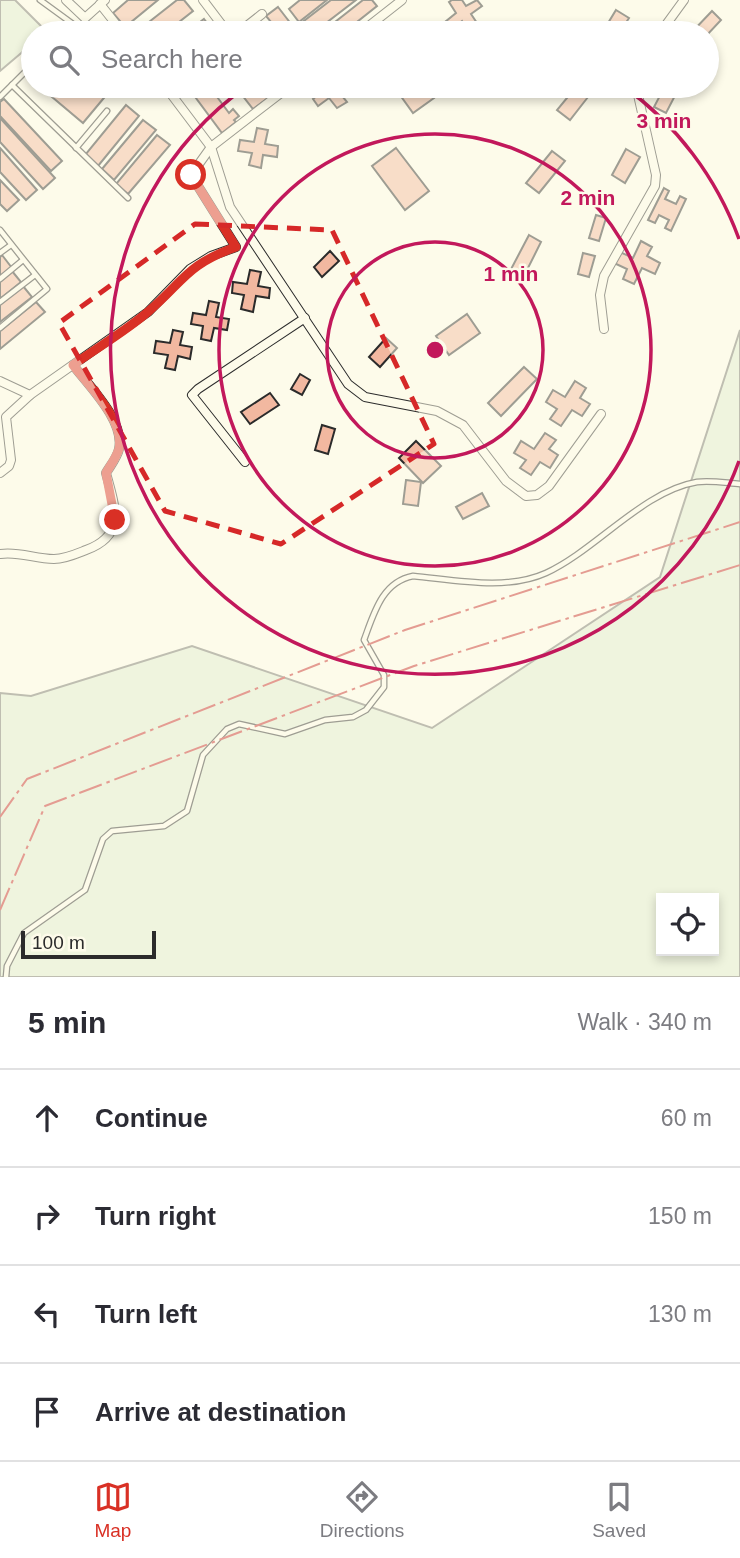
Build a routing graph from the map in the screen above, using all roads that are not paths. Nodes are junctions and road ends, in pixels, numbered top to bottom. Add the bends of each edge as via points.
1 (40, 0) edge
2 (66, 0) edge
3 (203, 0) edge
4 (402, 0) edge
5 (684, 0) edge
6 (102, 2) edge
7 (262, 14) dead end
8 (69, 21) edge
9 (115, 21) edge
10 (219, 21) edge
11 (253, 21) edge
12 (375, 21) edge
13 (669, 21) edge
14 (21, 76) edge
15 (12, 85) junction
16 (21, 94) edge
17 (0, 97) edge
18 (25, 98) edge
19 (173, 98) edge
20 (274, 98) edge
21 (639, 98) edge
22 (107, 111) dead end
23 (211, 147) junction
24 (76, 148) junction
25 (128, 198) dead end
26 (0, 230) edge
27 (11, 245) junction
28 (0, 253) edge
29 (23, 260) junction
30 (35, 275) junction
31 (0, 279) edge
32 (0, 302) edge
33 (305, 318) junction
34 (0, 328) edge
35 (604, 329) dead end
36 (73, 365) junction
37 (0, 381) edge
38 (30, 395) junction
39 (601, 414) dead end
40 (245, 462) dead end
41 (0, 473) edge
42 (740, 484) edge
43 (0, 554) edge
44 (6, 977) edge

1 - 8 lane
2 - 6 street via 85,18
3 - 10 street
4 - 12 street
5 - 13 street
6 - 9 street
7 - 11 street
14 - 15 lane
15 - 16 lane
15 - 17 lane
18 - 24 lane
19 - 23 street
20 - 23 street
21 - 35 street via 655,186 604,276 600,295
22 - 24 lane
23 - 33 street via 230,206
23 - 36 street via 191,175 236,247 190,269 148,312
24 - 25 lane
26 - 27 lane
27 - 28 lane
27 - 29 lane
29 - 30 lane
29 - 31 lane
30 - 32 lane
30 - 34 lane via 47,289
33 - 39 street via 348,384 365,397 437,411 463,425 506,481 526,496 549,486
33 - 40 street via 192,396
36 - 38 street
36 - 43 street via 120,436 106,473 113,532 94,547 54,559
37 - 38 street
38 - 41 street via 6,417 10,460
42 - 44 lane via 704,481 676,488 570,558 529,579 400,578 376,608 364,640 384,675 384,687 366,710 285,734 239,724 228,729 203,755 187,811 164,826 112,831 103,839 85,890 24,933

